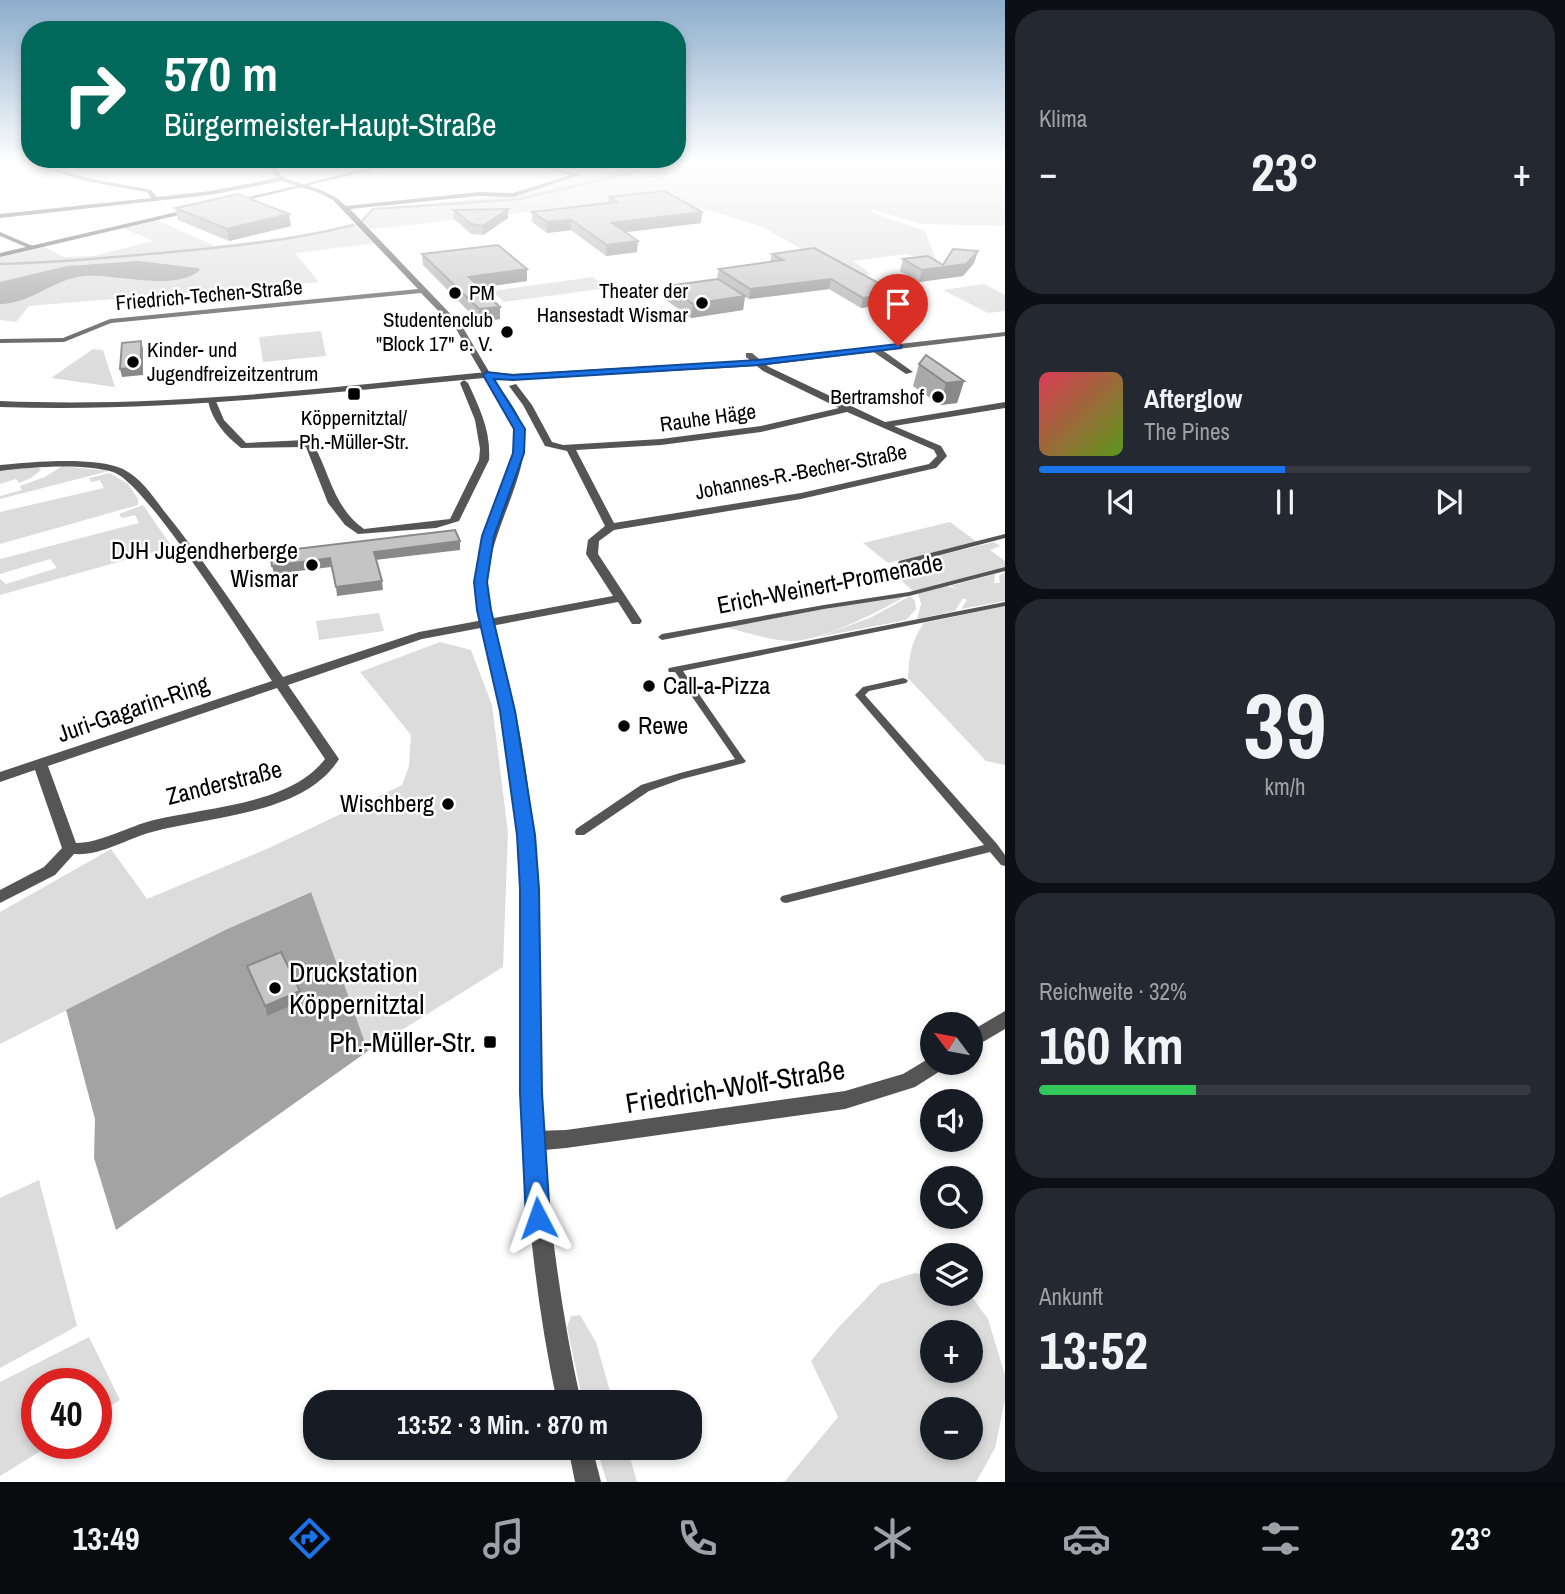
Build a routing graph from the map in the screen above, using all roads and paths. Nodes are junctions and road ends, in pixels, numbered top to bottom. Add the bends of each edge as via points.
1 (0, 234) edge
2 (92, 234) edge
3 (369, 234) edge
4 (33, 248) junction
5 (0, 255) edge
6 (425, 290) junction
7 (1005, 327) edge
8 (1005, 334) edge
9 (0, 341) edge
10 (875, 349) junction
11 (754, 359) junction
12 (909, 372) dead end
13 (487, 375) junction
14 (465, 385) dead end
15 (513, 386) dead end
16 (212, 401) junction
17 (0, 404) edge
18 (1005, 405) edge
19 (848, 409) junction
20 (883, 425) junction
21 (570, 448) junction
22 (0, 468) edge
23 (611, 527) junction
24 (1005, 536) edge
25 (902, 563) dead end
26 (1005, 569) edge
27 (620, 598) junction
28 (1005, 604) edge
29 (636, 621) dead end
30 (487, 622) junction
31 (662, 638) dead end
32 (903, 681) dead end
33 (281, 683) junction
34 (40, 764) junction
35 (0, 776) edge
36 (580, 832) dead end
37 (993, 847) junction
38 (70, 848) junction
39 (1005, 862) edge
40 (0, 897) edge
41 (786, 899) dead end
42 (1005, 1019) edge
43 (984, 1033) edge
44 (920, 1073) edge
45 (534, 1141) junction
46 (566, 1390) edge
47 (583, 1460) edge
48 (588, 1482) edge

1 - 4 street
2 - 4 street
3 - 6 street
4 - 5 street
6 - 9 street, Friedrich-Techen-Straße via 110,321 64,340
6 - 13 street via 459,328
7 - 11 street
8 - 10 street
10 - 11 street
10 - 12 street
11 - 13 street via 508,369
11 - 19 street, Johannes-R.-Becher-Straße via 765,369
13 - 16 street
13 - 30 street via 519,429 520,441 514,471 484,551 481,582
14 - 16 street via 482,423 485,450 457,518 445,524 372,533 357,530 332,503 310,445 244,446 229,432
15 - 21 street via 548,444
16 - 17 street via 103,408
18 - 20 street
19 - 20 street, Johannes-R.-Becher-Straße
19 - 21 street, Rauhe Häge via 761,429
20 - 23 street, Johannes-R.-Becher-Straße via 939,448 942,456 932,466 801,496
21 - 23 street
22 - 33 street via 93,466 117,470 133,479 185,544
23 - 27 street via 594,540 592,550
24 - 25 street
26 - 31 street, Erich-Weinert-Promenade via 909,594
27 - 29 street
27 - 30 street
28 - 36 street via 674,669 741,761 645,788
30 - 33 street, Juri-Gagarin-Ring via 419,636
30 - 45 street via 508,711 526,835
32 - 37 street via 866,689 860,695
33 - 34 street, Juri-Gagarin-Ring
33 - 38 street, Zanderstraße via 327,748 332,759 324,771 305,785 223,812 159,823 88,849
34 - 35 street, Juri-Gagarin-Ring
34 - 38 street
37 - 39 street
37 - 41 street
38 - 40 street via 54,867
42 - 43 street
44 - 45 street, Friedrich-Wolf-Straße via 845,1100
45 - 46 street via 552,1333
47 - 48 street

